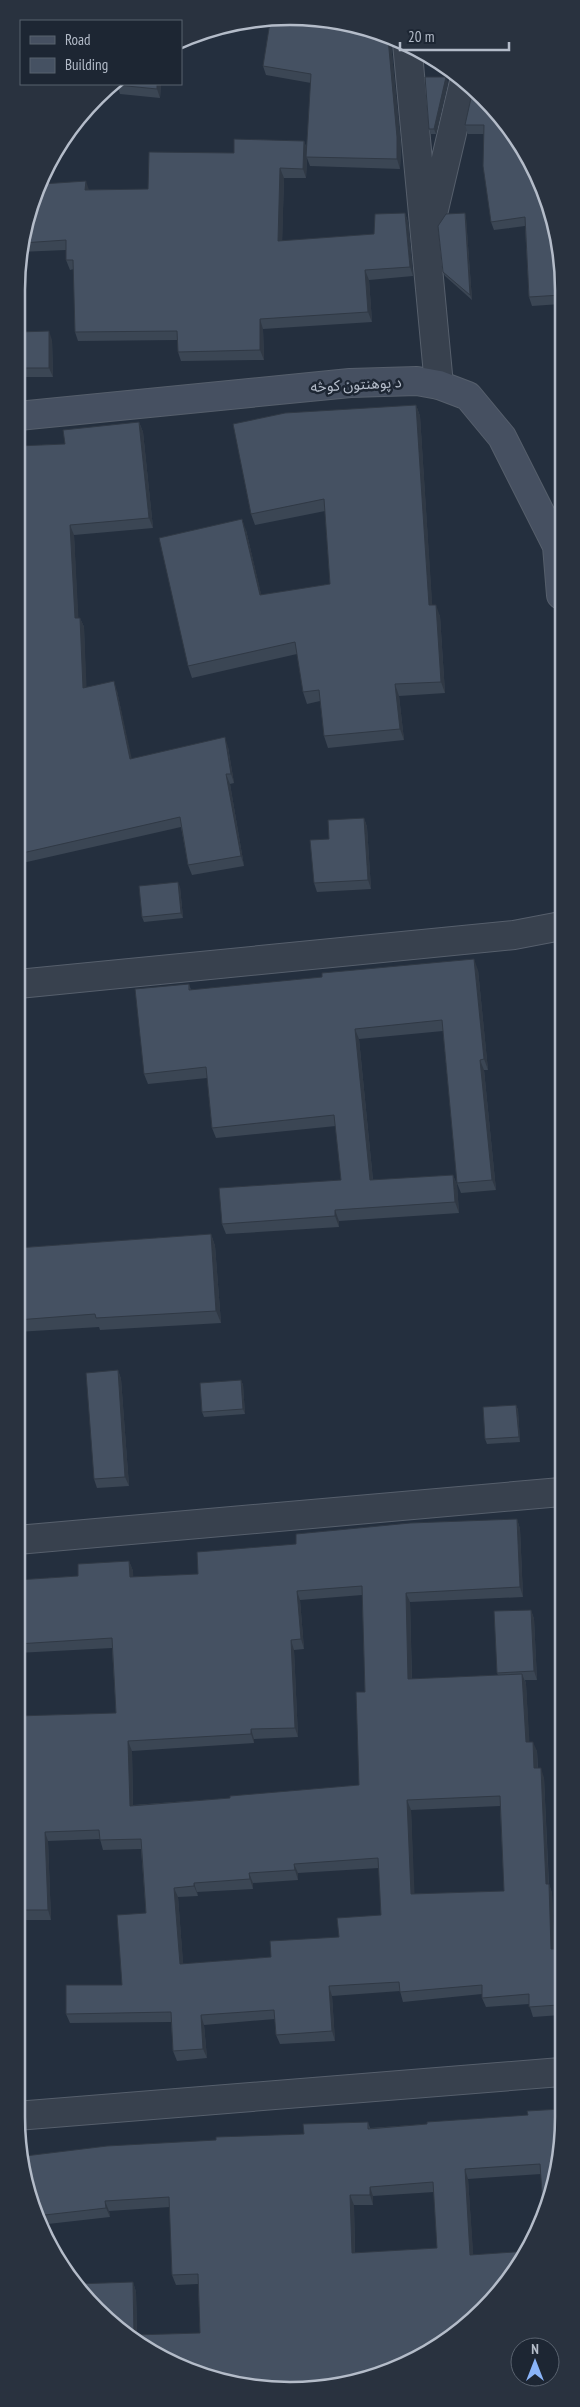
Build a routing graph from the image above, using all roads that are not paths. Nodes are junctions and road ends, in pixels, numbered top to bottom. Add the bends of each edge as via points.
1 (408, 53) edge
2 (462, 89) edge
3 (427, 239) junction
4 (439, 385) junction
5 (25, 415) edge
6 (555, 536) edge
7 (555, 927) edge
8 (25, 983) edge
9 (555, 1493) edge
10 (25, 1539) edge
11 (555, 2073) edge
12 (25, 2115) edge

1 - 3 street
2 - 3 street
3 - 4 street
4 - 5 street, د پوهنتون کوڅه via 417,381 350,383
4 - 6 street, د پوهنتون کوڅه via 468,396 502,437
7 - 8 street via 514,935
9 - 10 street
11 - 12 street

